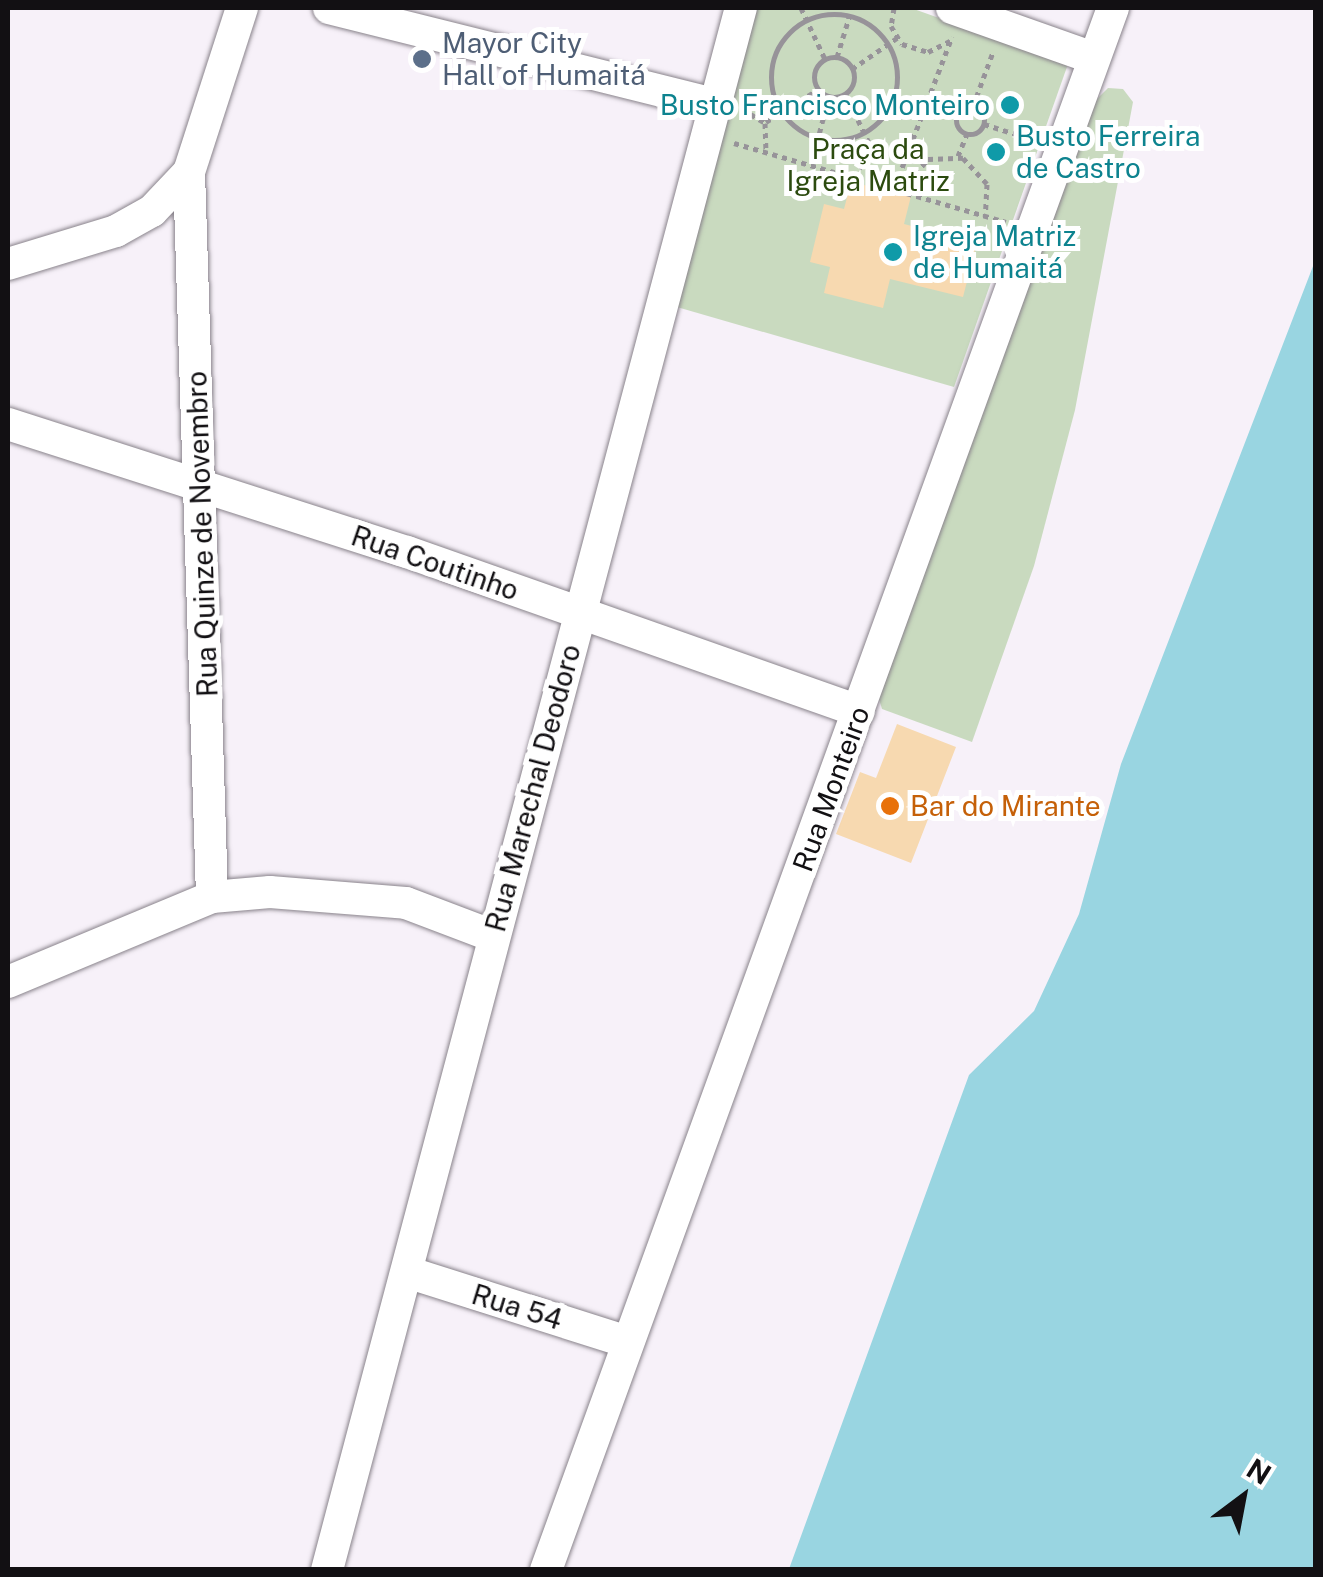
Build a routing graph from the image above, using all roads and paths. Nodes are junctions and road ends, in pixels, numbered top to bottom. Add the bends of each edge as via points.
1 (242, 8) edge
2 (329, 8) edge
3 (742, 8) edge
4 (801, 8) edge
5 (852, 8) edge
6 (894, 8) edge
7 (1112, 8) edge
8 (849, 15) junction
9 (807, 20) junction
10 (955, 20) edge
11 (1003, 26) junction
12 (897, 38) junction
13 (889, 44) junction
14 (837, 58) junction
15 (1094, 58) junction
16 (825, 59) junction
17 (852, 69) junction
18 (818, 89) junction
19 (845, 93) junction
20 (829, 96) junction
21 (974, 106) junction
22 (927, 109) junction
23 (780, 113) junction
24 (956, 117) junction
25 (711, 120) junction
26 (765, 122) junction
27 (984, 124) junction
28 (864, 133) junction
29 (967, 134) junction
30 (818, 139) junction
31 (1061, 148) junction
32 (872, 150) junction
33 (766, 151) junction
34 (958, 156) junction
35 (906, 159) junction
36 (812, 162) junction
37 (189, 172) junction
38 (854, 176) junction
39 (895, 187) junction
40 (913, 190) junction
41 (985, 217) junction
42 (1032, 228) junction
43 (8, 264) edge
44 (8, 424) edge
45 (201, 486) junction
46 (580, 613) junction
47 (859, 711) junction
48 (212, 897) junction
49 (494, 936) junction
50 (8, 982) edge
51 (410, 1273) junction
52 (625, 1341) junction
53 (327, 1570) edge
54 (546, 1570) edge

1 - 37 street
2 - 25 street
3 - 25 street, Rua Marechal Deodoro
4 - 9 path
5 - 8 path
6 - 12 path
7 - 15 street, Rua Monteiro
8 - 9 path
8 - 13 path
8 - 14 path
9 - 16 path
9 - 23 path via 776,56 772,86
10 - 11 street
10 - 12 path via 920,52
10 - 22 path
11 - 15 street
11 - 21 path
12 - 13 path
13 - 17 path
13 - 28 path via 894,96
14 - 16 path
14 - 17 path
15 - 31 street, Rua Monteiro
16 - 18 path via 814,76
17 - 19 path
18 - 20 path
18 - 23 path
19 - 20 path
19 - 28 path
20 - 30 path
21 - 24 path
21 - 27 path
22 - 24 path
22 - 35 path
23 - 26 path
23 - 30 path
24 - 29 path
25 - 26 path
25 - 33 path
25 - 46 street, Rua Marechal Deodoro
26 - 33 path
27 - 29 path
27 - 31 path
28 - 30 path
28 - 32 path
29 - 34 path
30 - 36 path
31 - 42 street, Rua Monteiro
32 - 35 path
32 - 38 path
33 - 36 path
34 - 40 path via 928,159 909,180
34 - 41 path via 987,184
35 - 39 path
36 - 38 path
37 - 43 street via 152,211 116,230
37 - 45 street, Rua Quinze de Novembro
38 - 39 path
39 - 40 path
40 - 41 path
41 - 42 path
42 - 47 street, Rua Monteiro
44 - 45 street, Rua Coutinho
45 - 46 street, Rua Coutinho
45 - 48 street, Rua Quinze de Novembro
46 - 47 street, Rua Coutinho
46 - 49 street, Rua Marechal Deodoro
47 - 52 street, Rua Monteiro
48 - 49 street via 270,892 406,903
48 - 50 street
49 - 51 street, Rua Marechal Deodoro
51 - 52 street, Rua 54
51 - 53 street, Rua Marechal Deodoro
52 - 54 street, Rua Monteiro

